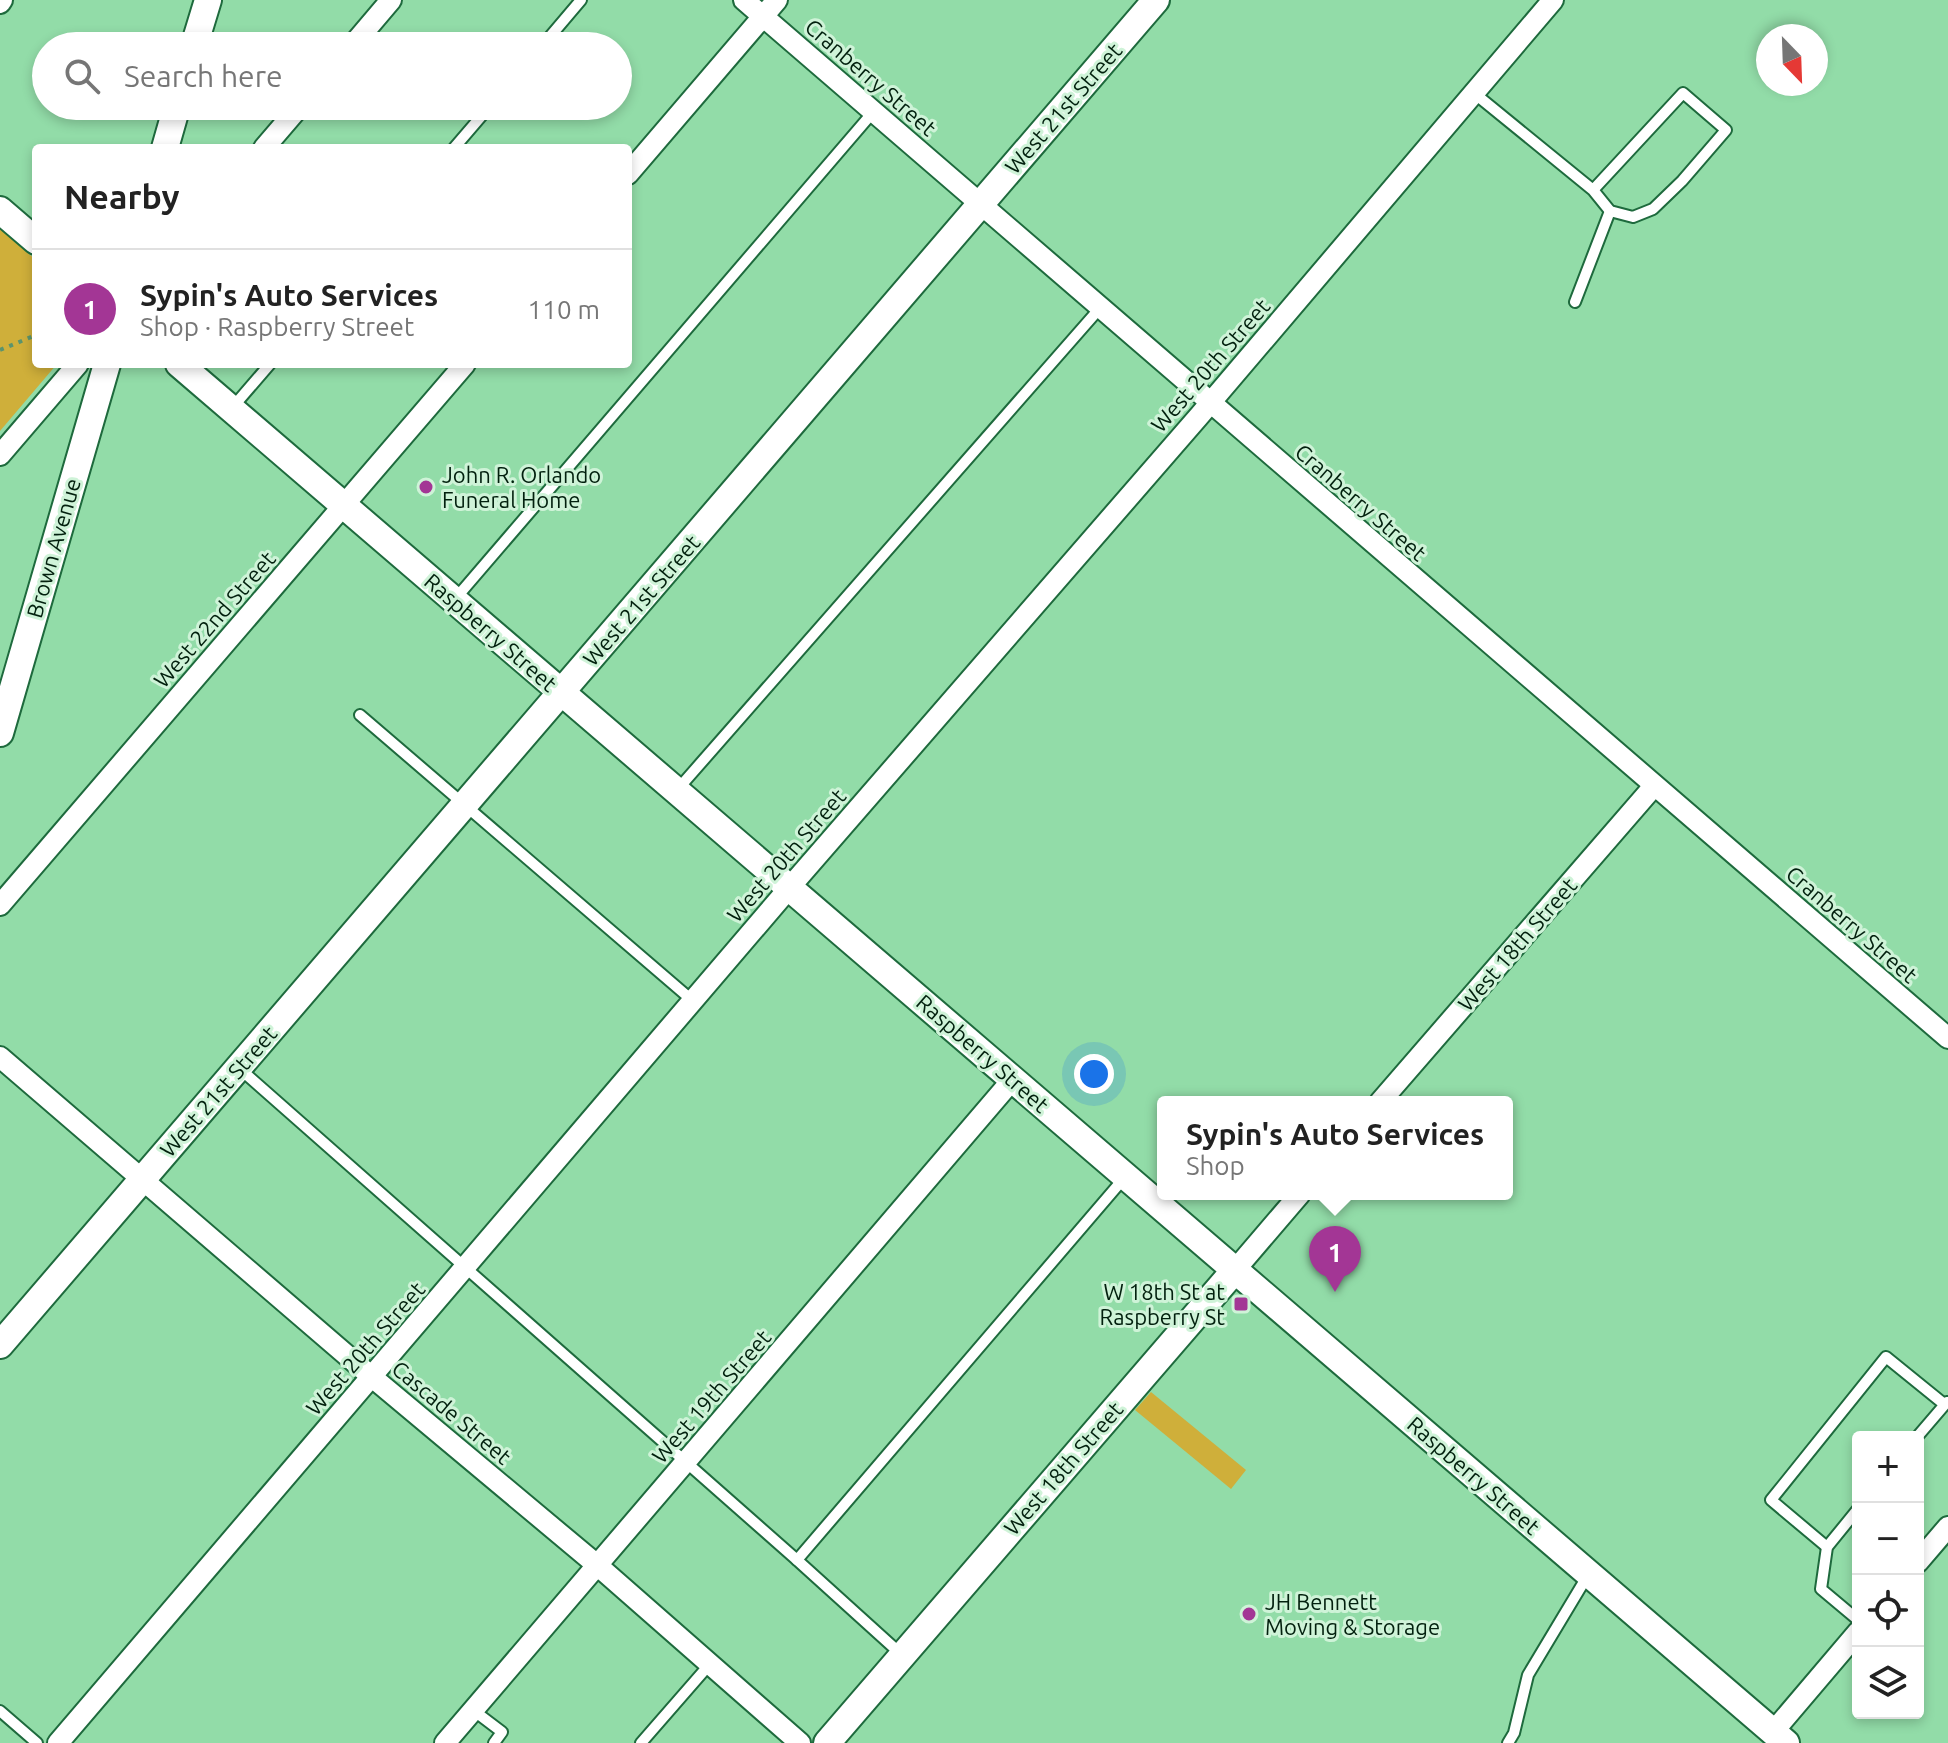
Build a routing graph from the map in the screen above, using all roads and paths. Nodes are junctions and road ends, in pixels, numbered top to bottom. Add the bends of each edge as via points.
1 (208, 0) edge
2 (391, 0) edge
3 (581, 0) edge
4 (744, 0) edge
5 (777, 0) edge
6 (1156, 0) edge
7 (1553, 0) edge
8 (763, 17) junction
9 (198, 32) edge
10 (364, 32) edge
11 (554, 32) edge
12 (1474, 93) junction
13 (874, 111) junction
14 (173, 120) edge
15 (288, 120) edge
16 (478, 120) edge
17 (166, 144) edge
18 (267, 144) edge
19 (457, 144) edge
20 (632, 169) edge
21 (1593, 190) junction
22 (981, 203) junction
23 (0, 210) edge
24 (1610, 211) junction
25 (32, 238) edge
26 (1575, 302) dead end
27 (1100, 308) junction
28 (32, 337) edge
29 (0, 350) edge
30 (75, 368) edge
31 (106, 368) edge
32 (184, 368) edge
33 (267, 368) edge
34 (462, 368) edge
35 (1211, 402) junction
36 (231, 409) junction
37 (0, 455) edge
38 (344, 505) junction
39 (454, 600) junction
40 (562, 692) junction
41 (360, 715) dead end
42 (0, 733) edge
43 (1654, 786) junction
44 (677, 791) junction
45 (464, 805) junction
46 (790, 887) junction
47 (0, 905) edge
48 (693, 1001) junction
49 (1948, 1038) edge
50 (0, 1057) edge
51 (238, 1068) junction
52 (1013, 1079) junction
53 (1385, 1096) edge
54 (1126, 1176) junction
55 (142, 1179) junction
56 (1295, 1200) edge
57 (466, 1267) junction
58 (1235, 1270) junction
59 (0, 1345) edge
60 (372, 1377) junction
61 (1946, 1402) edge
62 (1922, 1431) edge
63 (687, 1461) junction
64 (1852, 1516) edge
65 (1948, 1527) edge
66 (1827, 1547) junction
67 (1924, 1555) edge
68 (797, 1560) junction
69 (597, 1565) junction
70 (1589, 1574) junction
71 (1852, 1615) edge
72 (1852, 1640) edge
73 (902, 1656) junction
74 (709, 1665) junction
75 (473, 1710) junction
76 (0, 1711) edge
77 (1780, 1737) edge
78 (37, 1743) edge
79 (58, 1743) edge
80 (445, 1743) edge
81 (494, 1743) edge
82 (641, 1743) edge
83 (800, 1743) edge
84 (827, 1743) edge
85 (1508, 1743) edge

1 - 9 street
2 - 10 street
3 - 11 lane
4 - 8 street, Cranberry Street
5 - 8 street
6 - 22 street, West 21st Street
7 - 12 street, West 20th Street
8 - 13 street, Cranberry Street
8 - 20 street
12 - 21 lane
12 - 35 street, West 20th Street
13 - 22 street, Cranberry Street
13 - 39 lane
14 - 17 street
15 - 18 street
16 - 19 lane
21 - 24 lane
21 - 24 lane via 1683,93 1726,130 1653,209 1633,217
22 - 27 street, Cranberry Street
22 - 40 street, West 21st Street
23 - 25 street
24 - 26 lane
27 - 35 street, Cranberry Street
27 - 44 lane
28 - 29 path
30 - 37 street
31 - 42 street, Brown Avenue
32 - 36 street, Raspberry Street
33 - 36 lane
34 - 38 street, West 22nd Street
35 - 43 street, Cranberry Street
35 - 46 street, West 20th Street
36 - 38 street, Raspberry Street
38 - 39 street, Raspberry Street
38 - 47 street, West 22nd Street
39 - 40 street, Raspberry Street
40 - 44 street, Raspberry Street
40 - 45 street, West 21st Street
41 - 45 lane
43 - 49 street, Cranberry Street
43 - 53 street, West 18th Street
44 - 46 street, Raspberry Street
45 - 48 lane
45 - 51 street, West 21st Street
46 - 48 street, West 20th Street
46 - 52 street, Raspberry Street
48 - 57 street, West 20th Street
50 - 55 street, Cascade Street
51 - 55 street, West 21st Street
51 - 57 lane
52 - 54 street, Raspberry Street
52 - 63 street, West 19th Street
54 - 58 street, Raspberry Street
54 - 68 lane
55 - 59 street, West 21st Street
55 - 60 street, Cascade Street
56 - 58 street, West 18th Street
57 - 60 street, West 20th Street
57 - 63 lane
58 - 70 street, Raspberry Street
58 - 73 street, West 18th Street
60 - 69 street, Cascade Street
60 - 79 street, West 20th Street
61 - 62 lane
61 - 66 lane via 1886,1357 1771,1500
63 - 68 lane
63 - 69 street, West 19th Street
64 - 66 lane
65 - 67 street
66 - 71 lane via 1821,1589
68 - 73 lane
69 - 74 street, Cascade Street
69 - 75 street, West 19th Street
70 - 77 street, Raspberry Street
70 - 85 lane via 1528,1675
72 - 77 street
73 - 84 street, West 18th Street
74 - 82 lane
74 - 83 street, Cascade Street
75 - 80 street, West 19th Street
75 - 81 lane via 502,1732
76 - 78 lane

